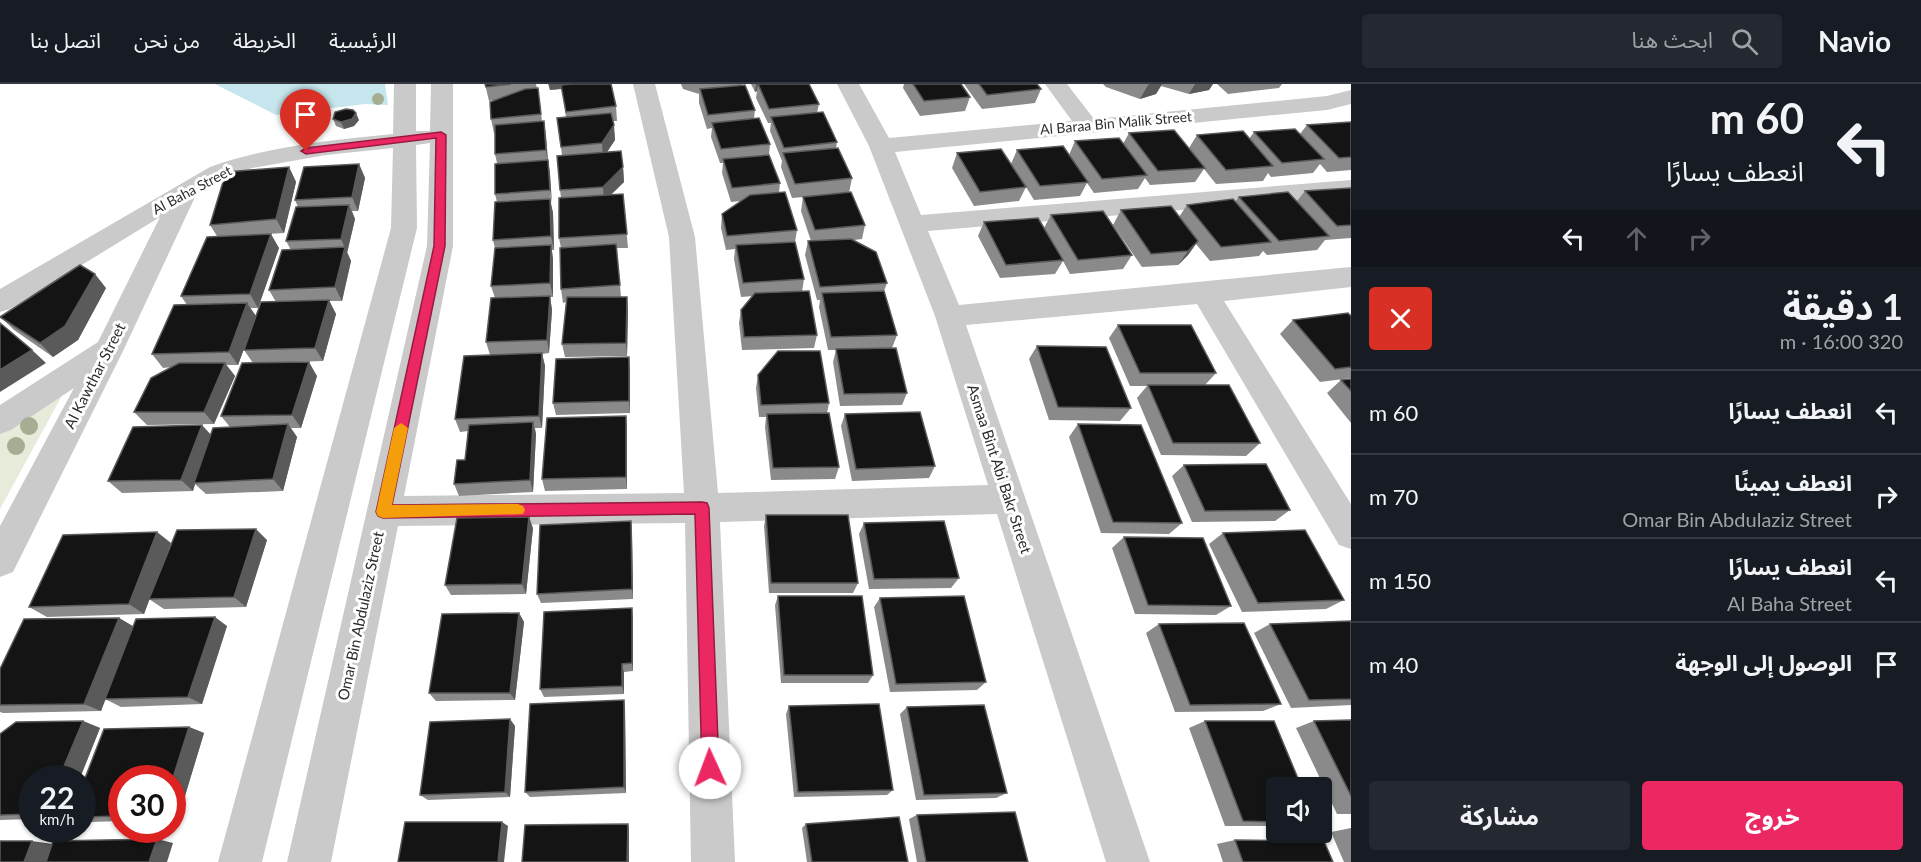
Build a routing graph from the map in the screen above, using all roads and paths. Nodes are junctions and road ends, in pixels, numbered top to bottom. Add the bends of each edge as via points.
1 (405, 84) edge
2 (442, 84) edge
3 (644, 84) edge
4 (848, 84) edge
5 (1056, 84) edge
6 (1351, 97) edge
7 (1088, 126) junction
8 (441, 135) junction
9 (405, 139) junction
10 (881, 146) junction
11 (1351, 188) edge
12 (186, 190) junction
13 (913, 224) junction
14 (1351, 277) edge
15 (1205, 293) junction
16 (0, 302) edge
17 (949, 316) junction
18 (109, 349) junction
19 (0, 421) edge
20 (1009, 499) junction
21 (702, 508) junction
22 (383, 512) junction
23 (1348, 524) edge
24 (0, 561) edge
25 (240, 862) edge
26 (309, 862) edge
27 (713, 862) edge
28 (1128, 862) edge

1 - 9 street
2 - 8 street, Omar Bin Abdulaziz Street
3 - 21 street via 682,237
4 - 10 street, Asmaa Bint Abi Bakr Street
5 - 7 street
6 - 7 street, Al Baraa Bin Malik Street via 1327,103
7 - 10 street, Al Baraa Bin Malik Street
8 - 9 street, Al Baha Street
8 - 22 street, Omar Bin Abdulaziz Street via 440,246
9 - 12 street, Al Baha Street via 247,162
9 - 25 street via 404,228
10 - 13 street, Asmaa Bint Abi Bakr Street
11 - 13 street
12 - 16 street, Al Baha Street
12 - 18 street, Al Kawthar Street
13 - 17 street, Asmaa Bint Abi Bakr Street
14 - 15 street
15 - 17 street
15 - 23 street
17 - 20 street, Asmaa Bint Abi Bakr Street
18 - 19 street
18 - 24 street, Al Kawthar Street
20 - 21 street
20 - 28 street, Asmaa Bint Abi Bakr Street
21 - 22 street
21 - 27 street
22 - 26 street, Omar Bin Abdulaziz Street

